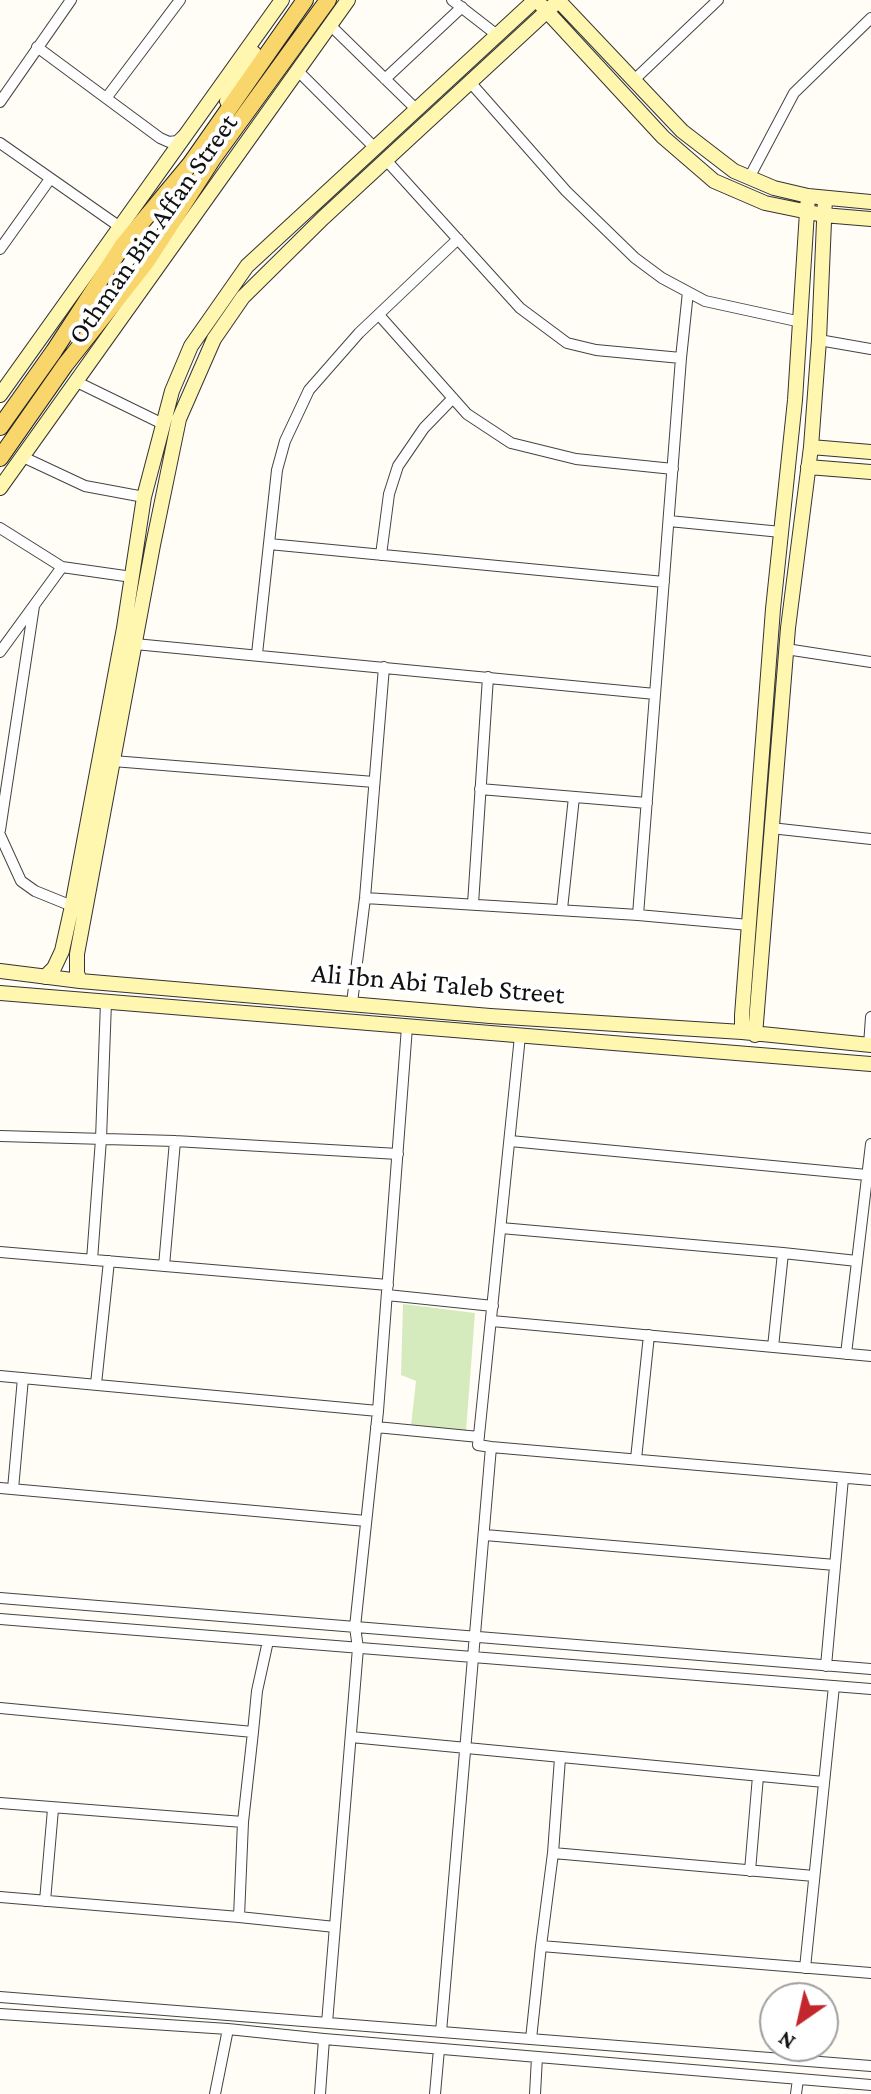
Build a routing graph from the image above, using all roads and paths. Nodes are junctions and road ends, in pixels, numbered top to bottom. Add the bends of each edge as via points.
1 (71, 0) edge
2 (180, 0) edge
3 (283, 0) edge
4 (305, 0) edge
5 (348, 0) edge
6 (452, 0) edge
7 (559, 0) edge
8 (718, 0) edge
9 (539, 4) edge
10 (462, 7) junction
11 (326, 13) edge
12 (871, 18) edge
13 (497, 35) junction
14 (37, 47) junction
15 (298, 71) junction
16 (385, 79) junction
17 (634, 80) junction
18 (470, 82) junction
19 (107, 97) junction
20 (0, 102) edge
21 (416, 109) junction
22 (192, 126) junction
23 (0, 143) edge
24 (375, 148) junction
25 (214, 157) junction
26 (386, 160) junction
27 (191, 163) junction
28 (229, 168) junction
29 (749, 178) junction
30 (50, 179) junction
31 (808, 196) junction
32 (825, 198) junction
33 (871, 202) edge
34 (806, 213) junction
35 (823, 215) junction
36 (871, 219) edge
37 (120, 227) junction
38 (458, 239) junction
39 (1, 246) edge
40 (688, 292) junction
41 (379, 315) junction
42 (801, 322) junction
43 (819, 340) junction
44 (871, 349) edge
45 (54, 351) junction
46 (681, 358) junction
47 (65, 365) junction
48 (77, 382) junction
49 (0, 395) edge
50 (453, 398) junction
51 (163, 424) junction
52 (0, 427) edge
53 (811, 447) junction
54 (871, 452) edge
55 (23, 457) junction
56 (0, 458) edge
57 (808, 467) junction
58 (673, 469) junction
59 (871, 472) edge
60 (0, 488) edge
61 (144, 497) junction
62 (669, 521) junction
63 (0, 528) edge
64 (781, 532) junction
65 (269, 544) junction
66 (381, 555) junction
67 (62, 567) junction
68 (132, 577) junction
69 (664, 582) junction
70 (34, 606) junction
71 (135, 644) junction
72 (786, 649) junction
73 (0, 652) edge
74 (257, 654) junction
75 (871, 662) edge
76 (384, 667) junction
77 (488, 677) junction
78 (655, 694) junction
79 (113, 761) junction
80 (374, 782) junction
81 (480, 789) junction
82 (574, 797) junction
83 (647, 803) junction
84 (771, 828) junction
85 (0, 832) edge
86 (871, 839) edge
87 (365, 898) junction
88 (473, 904) junction
89 (72, 906) junction
90 (562, 909) junction
91 (638, 915) junction
92 (749, 925) junction
93 (62, 951) junction
94 (77, 954) junction
95 (0, 971) edge
96 (45, 977) junction
97 (80, 981) junction
98 (0, 993) edge
99 (106, 1002) junction
100 (352, 1003) junction
101 (871, 1017) edge
102 (407, 1027) junction
103 (748, 1034) junction
104 (520, 1036) junction
105 (870, 1045) edge
106 (871, 1064) edge
107 (0, 1136) edge
108 (101, 1139) junction
109 (175, 1141) junction
110 (510, 1141) junction
111 (871, 1144) edge
112 (398, 1154) junction
113 (867, 1175) junction
114 (501, 1228) junction
115 (0, 1252) edge
116 (783, 1253) junction
117 (92, 1260) junction
118 (109, 1261) junction
119 (857, 1261) junction
120 (164, 1266) junction
121 (387, 1290) junction
122 (493, 1306) junction
123 (492, 1321) junction
124 (649, 1335) junction
125 (773, 1347) junction
126 (846, 1354) junction
127 (871, 1356) edge
128 (0, 1376) edge
129 (23, 1378) junction
130 (96, 1384) junction
131 (378, 1411) junction
132 (376, 1427) junction
133 (479, 1437) junction
134 (491, 1447) junction
135 (636, 1459) junction
136 (843, 1478) junction
137 (871, 1480) edge
138 (0, 1488) edge
139 (13, 1489) junction
140 (366, 1521) junction
141 (485, 1535) junction
142 (835, 1565) junction
143 (0, 1598) edge
144 (0, 1619) edge
145 (355, 1627) junction
146 (475, 1637) junction
147 (268, 1641) junction
148 (358, 1648) junction
149 (473, 1657) junction
150 (826, 1666) junction
151 (871, 1669) edge
152 (834, 1686) junction
153 (871, 1689) edge
154 (0, 1708) edge
155 (253, 1732) junction
156 (351, 1737) junction
157 (466, 1748) junction
158 (560, 1758) junction
159 (758, 1776) junction
160 (824, 1782) junction
161 (0, 1803) edge
162 (53, 1809) junction
163 (243, 1822) junction
164 (553, 1853) junction
165 (750, 1871) junction
166 (814, 1876) junction
167 (0, 1897) edge
168 (45, 1901) junction
169 (239, 1917) junction
170 (335, 1927) junction
171 (541, 1946) junction
172 (805, 1968) junction
173 (871, 1973) edge
174 (0, 1997) edge
175 (0, 2014) edge
176 (327, 2023) junction
177 (228, 2029) junction
178 (441, 2032) junction
179 (324, 2039) junction
180 (531, 2039) junction
181 (439, 2049) junction
182 (537, 2057) junction
183 (871, 2066) edge
184 (798, 2079) junction
185 (871, 2085) edge
186 (215, 2094) edge
187 (320, 2094) edge
188 (435, 2094) edge
189 (535, 2094) edge
190 (796, 2094) edge

1 - 14 street
2 - 19 street
3 - 22 street, Othman Bin Affan Street
3 - 27 street
4 - 27 main road, Othman Bin Affan Street
5 - 11 street, Othman Bin Affan Street
6 - 10 street
7 - 9 street
7 - 17 street
8 - 17 street
9 - 13 street
9 - 18 street
9 - 34 street via 663,137 714,181 765,203
10 - 13 street
10 - 16 street
11 - 15 street, Othman Bin Affan Street
11 - 16 street
11 - 25 main road, Othman Bin Affan Street
11 - 28 street
12 - 29 street via 794,93
13 - 21 street
14 - 19 street
14 - 20 street
15 - 24 street
15 - 28 street, Othman Bin Affan Street
16 - 21 street
17 - 29 street via 682,131
18 - 26 street
18 - 40 street via 566,191 635,258
19 - 22 street via 169,142
21 - 24 street
22 - 37 street, Othman Bin Affan Street
23 - 30 street
24 - 51 street via 247,266 191,346
25 - 27 main road via 150,246 138,251 135,239
25 - 47 main road, Othman Bin Affan Street via 147,261
26 - 38 street
26 - 71 street via 243,297 214,339 179,419
27 - 45 main road, Othman Bin Affan Street via 123,245
28 - 48 street, Othman Bin Affan Street
29 - 31 street
30 - 37 street
30 - 39 street
31 - 32 street
31 - 34 street
32 - 33 street
32 - 35 street
34 - 35 street
34 - 42 street
35 - 36 street
35 - 43 street
37 - 49 street, Othman Bin Affan Street
38 - 41 street
38 - 46 street via 520,308 567,343
40 - 42 street via 705,301
40 - 46 street
41 - 50 street
41 - 65 street via 309,390 277,470
42 - 64 street
43 - 44 street
43 - 53 street
45 - 47 main road via 121,258 133,257 133,270
45 - 52 main road, Othman Bin Affan Street
46 - 58 street
47 - 56 main road, Othman Bin Affan Street
48 - 51 street
48 - 55 street, Othman Bin Affan Street
50 - 58 street via 467,414 511,443 576,459
50 - 66 street via 398,466
51 - 61 street
53 - 54 street
53 - 57 street
55 - 60 street, Othman Bin Affan Street
55 - 61 street via 85,486
57 - 59 street
57 - 72 street
58 - 62 street
61 - 68 street
62 - 64 street
62 - 69 street
63 - 67 street
64 - 92 street
65 - 66 street
65 - 74 street
66 - 69 street
67 - 68 street
67 - 70 street
68 - 89 street
69 - 78 street
70 - 73 street
70 - 85 street
71 - 74 street
71 - 79 street
72 - 75 street
72 - 84 street
74 - 76 street
76 - 77 street
76 - 80 street
77 - 78 street
77 - 81 street
78 - 83 street
79 - 80 street
79 - 94 street
80 - 87 street
81 - 82 street
81 - 88 street
82 - 83 street
82 - 90 street
83 - 91 street
84 - 86 street
84 - 103 street
85 - 89 street via 21,881
87 - 88 street
87 - 100 street
88 - 90 street
89 - 93 street
90 - 91 street
91 - 92 street
92 - 103 street via 742,1015
93 - 94 street
93 - 96 street
94 - 97 street
95 - 96 street, Ali Ibn Abi Taleb Street
96 - 97 street, Ali Ibn Abi Taleb Street
97 - 100 street, Ali Ibn Abi Taleb Street
98 - 99 street, Ali Ibn Abi Taleb Street
99 - 102 street, Ali Ibn Abi Taleb Street
99 - 108 street
100 - 103 street, Ali Ibn Abi Taleb Street
101 - 105 street
102 - 104 street, Ali Ibn Abi Taleb Street
102 - 112 street
103 - 105 street, Ali Ibn Abi Taleb Street
104 - 106 street, Ali Ibn Abi Taleb Street
104 - 110 street
107 - 108 street
108 - 109 street
108 - 117 street
109 - 112 street
109 - 120 street
110 - 113 street
110 - 114 street
111 - 113 street
112 - 121 street
113 - 119 street
114 - 116 street
114 - 122 street
115 - 117 street
116 - 119 street
116 - 125 street
117 - 118 street
118 - 120 street
118 - 130 street
119 - 126 street
120 - 121 street
121 - 122 street
121 - 131 street
122 - 123 street
123 - 124 street
123 - 133 street
124 - 125 street
124 - 135 street
125 - 126 street
126 - 127 street
128 - 129 street
129 - 130 street
129 - 139 street
130 - 131 street
131 - 132 street
132 - 133 street
132 - 140 street
133 - 134 street via 478,1445
134 - 135 street
134 - 141 street
135 - 136 street
136 - 137 street
136 - 142 street
138 - 139 street
139 - 140 street
140 - 145 street
141 - 142 street
141 - 146 street
142 - 150 street
143 - 145 street
144 - 147 street
145 - 146 street
145 - 148 street
146 - 149 street
146 - 150 street
147 - 148 street
147 - 155 street
148 - 149 street
148 - 156 street
149 - 152 street
149 - 157 street
150 - 151 street
152 - 153 street
152 - 160 street
154 - 155 street
155 - 163 street
156 - 157 street
156 - 170 street
157 - 158 street
157 - 178 street
158 - 159 street
158 - 164 street
159 - 160 street
159 - 165 street
160 - 166 street
161 - 162 street
162 - 163 street
162 - 168 street
163 - 169 street
164 - 165 street
164 - 171 street
165 - 166 street
166 - 172 street
167 - 168 street
168 - 169 street
169 - 170 street
170 - 176 street
171 - 172 street
171 - 180 street
172 - 173 street
174 - 176 street
175 - 177 street
176 - 178 street
177 - 179 street
177 - 186 street
178 - 180 street
179 - 181 street
179 - 187 street
180 - 183 street
181 - 182 street
181 - 188 street
182 - 184 street
182 - 189 street
184 - 185 street
184 - 190 street

